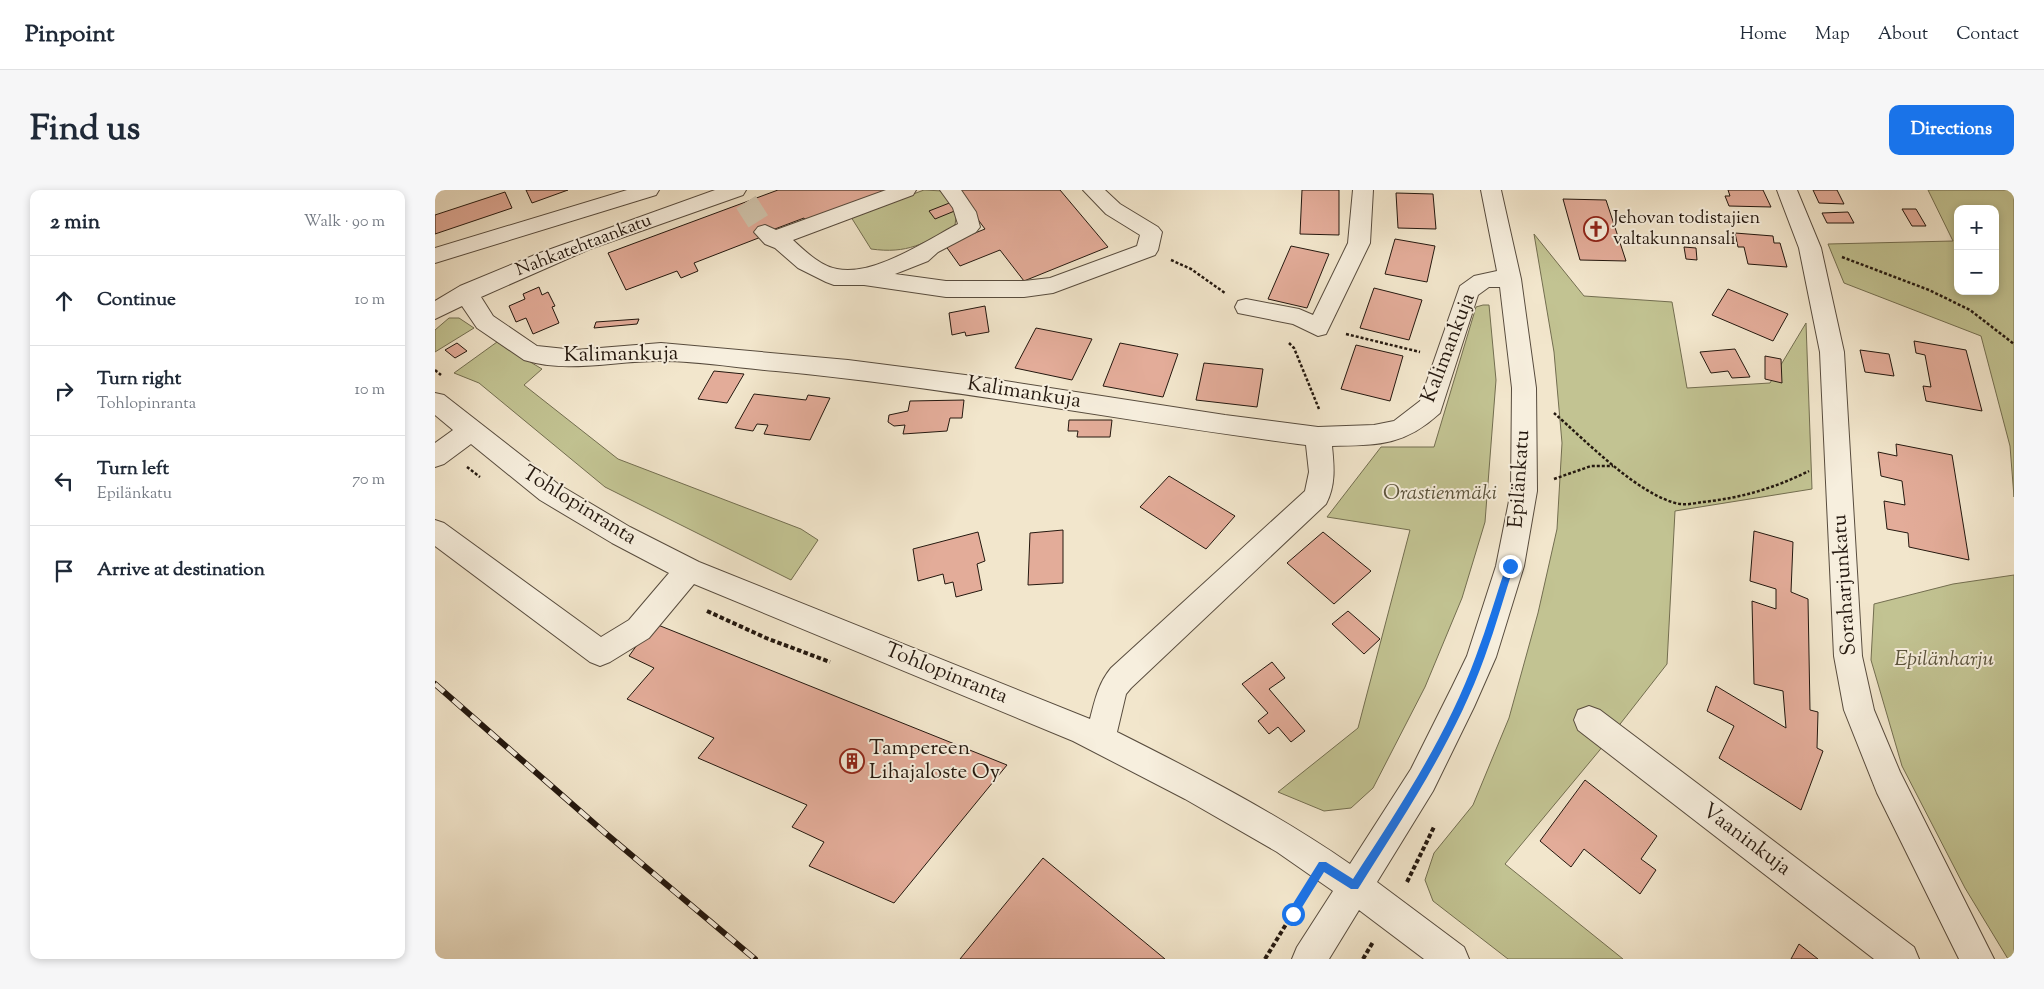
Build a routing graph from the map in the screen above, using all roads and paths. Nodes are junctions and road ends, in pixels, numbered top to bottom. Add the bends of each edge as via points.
1 (649, 190) edge
2 (906, 190) edge
3 (950, 190) edge
4 (1093, 190) edge
5 (1363, 190) edge
6 (1491, 190) edge
7 (1787, 190) edge
8 (740, 194) edge
9 (1810, 248) junction
10 (435, 256) edge
11 (864, 278) junction
12 (1510, 279) junction
13 (468, 292) junction
14 (1246, 307) dead end
15 (435, 311) edge
16 (1357, 336) dead end
17 (2014, 344) edge
18 (1409, 349) dead end
19 (435, 402) edge
20 (1554, 412) dead end
21 (470, 431) junction
22 (1318, 437) junction
23 (1837, 456) junction
24 (435, 457) edge
25 (1614, 466) junction
26 (1553, 479) dead end
27 (435, 531) edge
28 (689, 570) junction
29 (1589, 720) dead end
30 (1100, 740) junction
31 (1322, 865) junction
32 (1355, 886) junction
33 (1265, 959) edge
34 (1309, 959) edge
35 (1452, 959) edge
36 (1902, 959) edge
37 (1977, 959) edge

1 - 10 street
2 - 11 street via 769,236 783,243 806,263 834,277
3 - 11 street via 964,209 969,227 930,247 920,256
4 - 11 street via 1113,209 1151,232 1147,250 1053,285 1024,289 946,289
5 - 14 street via 1359,243 1318,328 1299,317
6 - 12 street, Epilänkatu
7 - 9 street, Soraharjunkatu
8 - 13 street, Nahkatehtaankatu via 599,239
9 - 17 path via 1929,290 1970,310
9 - 23 street, Soraharjunkatu via 1832,352
12 - 22 street, Kalimankuja via 1487,279 1476,283 1468,292 1431,406 1418,418 1401,429 1375,434
12 - 32 street, Epilänkatu via 1524,398 1524,491 1510,566 1490,630 1463,697 1421,780
13 - 15 street, Nahkatehtaankatu
13 - 22 street, Kalimankuja via 471,304 485,322 532,354 575,359 661,352 847,370 973,384
16 - 18 path
19 - 21 street, Tohlopinranta
20 - 25 path
21 - 24 street
21 - 28 street, Tohlopinranta via 549,492 621,535
22 - 30 street via 1323,472 1317,496 1121,678 1113,688
23 - 25 path via 1758,492 1726,500 1681,504 1661,497
23 - 37 street, Soraharjunkatu via 1848,656 1859,710 1888,782
25 - 26 path via 1591,466
27 - 28 street via 600,653 639,629
28 - 30 street, Tohlopinranta
29 - 36 street, Vaaninkuja
30 - 31 street, Tohlopinranta via 1196,788 1288,841
31 - 32 street, Tohlopinranta
31 - 33 path
32 - 34 street, Epilänkatu
32 - 35 street, Tohlopinranta

